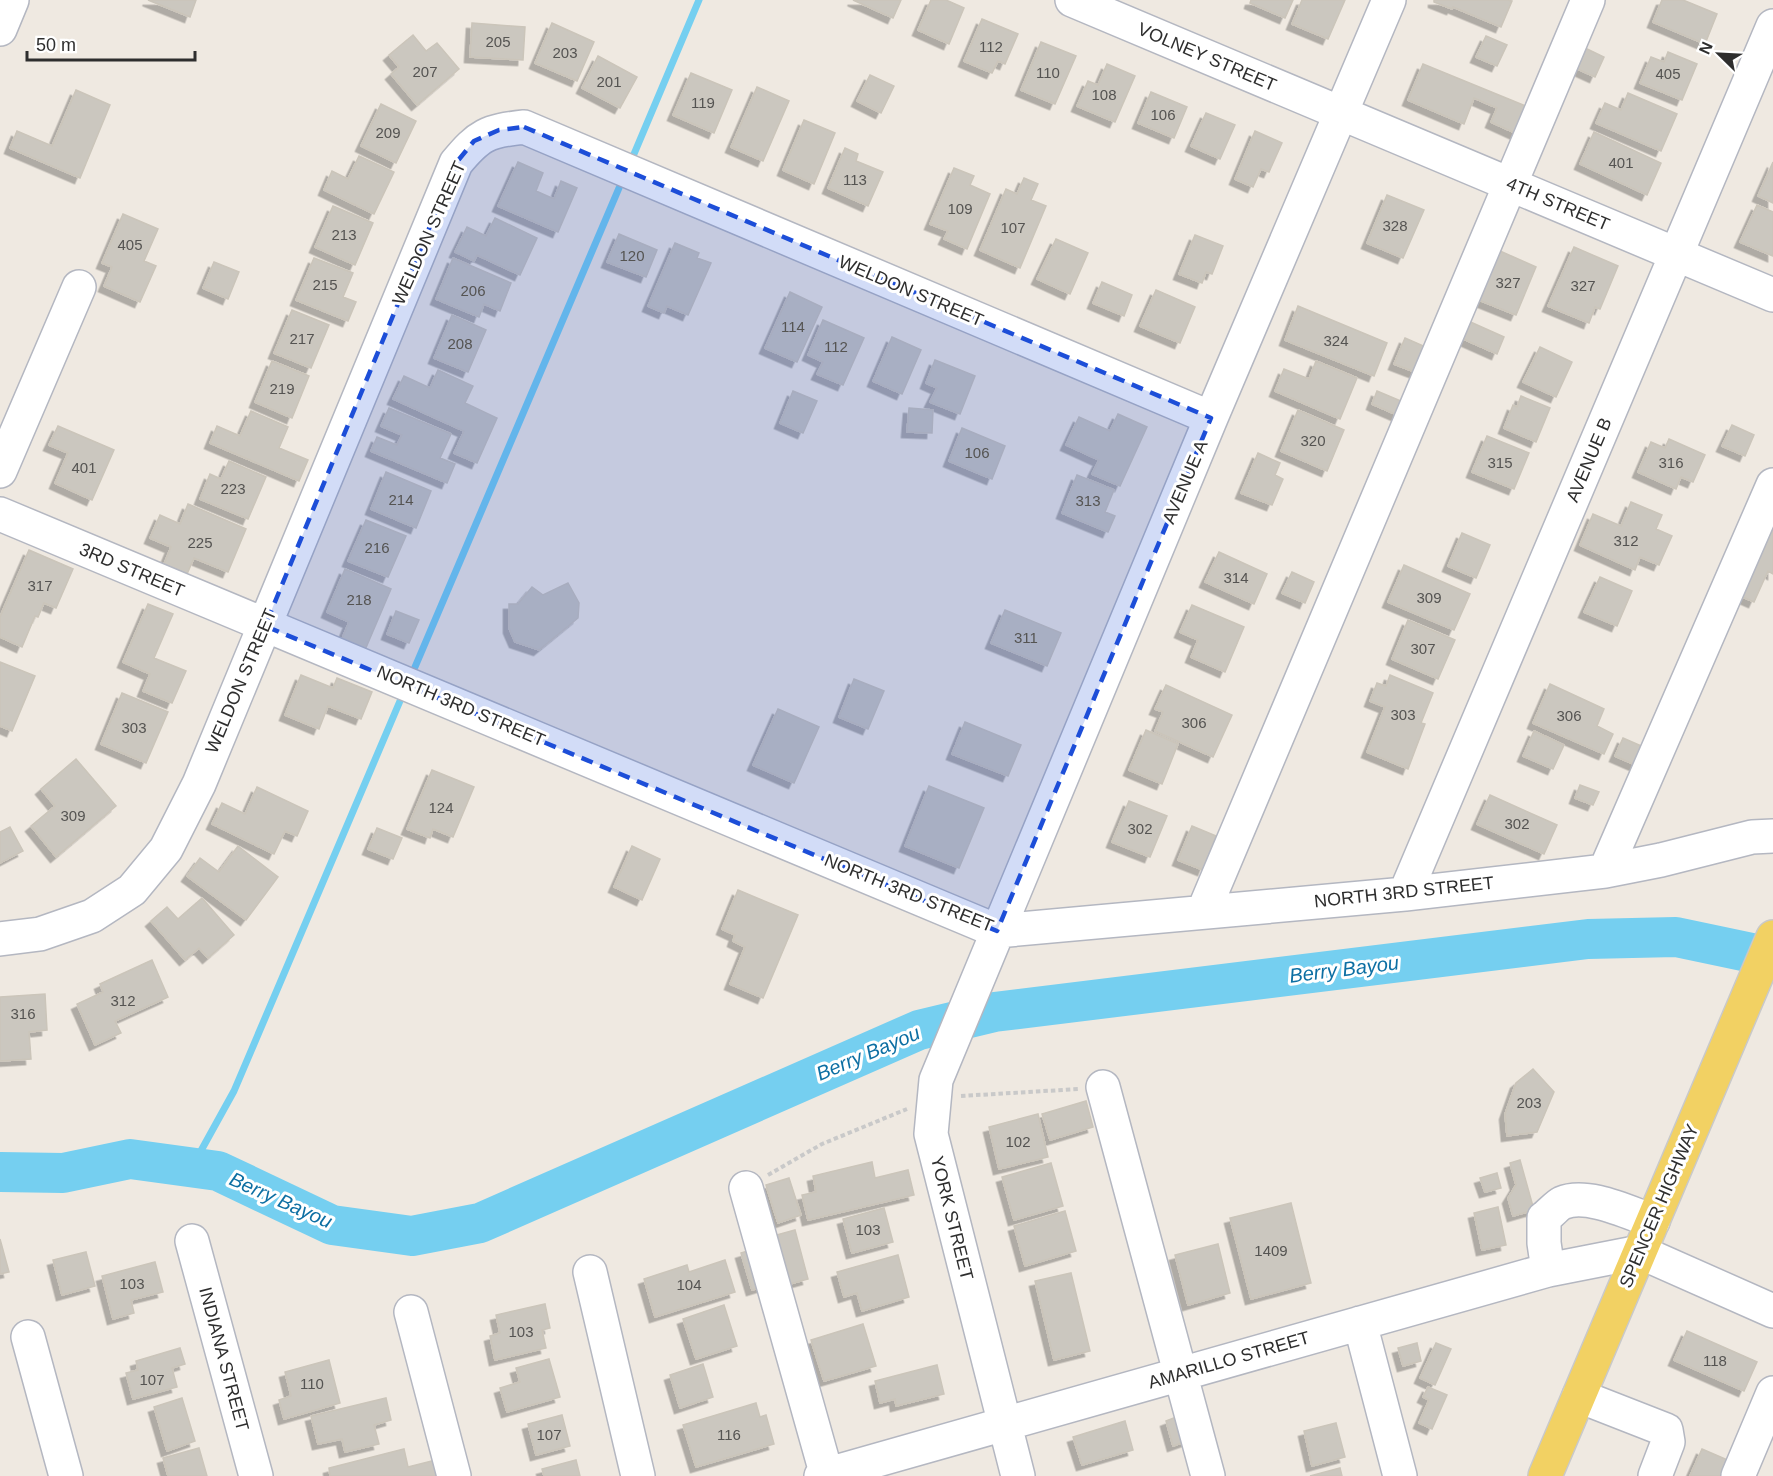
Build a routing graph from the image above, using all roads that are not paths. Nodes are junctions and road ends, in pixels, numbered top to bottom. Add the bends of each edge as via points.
1 (12, 0) edge
2 (1072, 0) edge
3 (1389, 0) edge
4 (1588, 0) edge
5 (1773, 26) edge
6 (0, 29) edge
7 (1342, 113) junction
8 (1511, 184) junction
9 (1676, 254) junction
10 (79, 287) dead end
11 (1773, 295) edge
12 (1211, 418) junction
13 (0, 471) edge
14 (1773, 485) edge
15 (0, 514) edge
16 (265, 626) junction
17 (1773, 836) edge
18 (1605, 871) junction
19 (1405, 894) junction
20 (1204, 910) junction
21 (997, 931) junction
22 (1773, 937) edge
23 (0, 939) edge
24 (984, 965) joint
25 (1104, 1087) road end
26 (746, 1188) road end
27 (1653, 1221) junction
28 (192, 1241) dead end
29 (1640, 1252) junction
30 (1548, 1270) junction
31 (590, 1272) dead end
32 (1773, 1311) edge
33 (411, 1312) dead end
34 (1360, 1323) junction
35 (28, 1336) dead end
36 (1181, 1374) junction
37 (1773, 1393) edge
38 (1579, 1396) junction
39 (1005, 1424) junction
40 (1551, 1474) edge
41 (825, 1475) edge
42 (66, 1476) edge
43 (256, 1476) edge
44 (454, 1476) edge
45 (638, 1476) edge
46 (1018, 1476) edge
47 (1208, 1476) edge
48 (1400, 1476) edge
49 (1655, 1476) edge
50 (1738, 1476) edge

1 - 6 street
2 - 7 street, VOLNEY STREET
3 - 7 street, AVENUE A
4 - 8 street
5 - 9 street, AVENUE B
7 - 8 street, 4TH STREET
7 - 12 street, AVENUE A
8 - 9 street, 4TH STREET
8 - 20 street
9 - 11 street, 4TH STREET
9 - 19 street, AVENUE B
10 - 13 street
12 - 16 street, WELDON STREET via 524,127 499,130 474,141 456,164
12 - 21 street, AVENUE A
14 - 18 street
15 - 16 street, 3RD STREET
16 - 21 street, NORTH 3RD STREET
16 - 23 street, WELDON STREET via 166,849 132,890 92,916 40,934
17 - 18 street, NORTH 3RD STREET via 1752,837
18 - 19 street, NORTH 3RD STREET
19 - 20 street, NORTH 3RD STREET
20 - 21 street, NORTH 3RD STREET
21 - 24 street, AVENUE A
22 - 27 main road, SPENCER HIGHWAY
24 - 39 street, YORK STREET via 935,1089 931,1134
25 - 36 street
26 - 41 street
27 - 29 main road, SPENCER HIGHWAY
27 - 30 street via 1592,1201 1561,1203 1544,1218
28 - 43 street, INDIANA STREET
29 - 30 street, AMARILLO STREET
29 - 32 street
29 - 38 main road, SPENCER HIGHWAY
30 - 34 street, AMARILLO STREET
31 - 45 street
33 - 44 street
34 - 36 street, AMARILLO STREET
34 - 48 street
35 - 42 street
36 - 39 street, AMARILLO STREET
36 - 47 street
37 - 50 street
38 - 40 main road, SPENCER HIGHWAY
38 - 49 street via 1666,1430 1668,1442
39 - 41 street, AMARILLO STREET
39 - 46 street, YORK STREET

